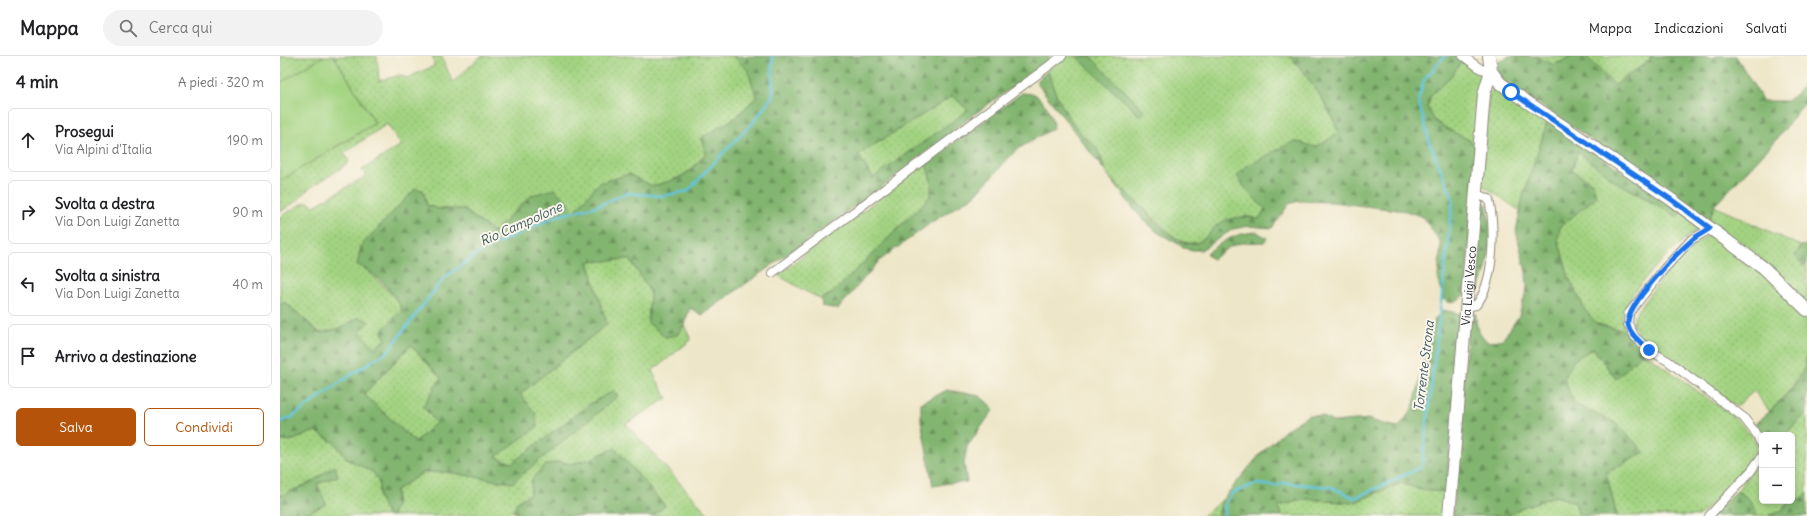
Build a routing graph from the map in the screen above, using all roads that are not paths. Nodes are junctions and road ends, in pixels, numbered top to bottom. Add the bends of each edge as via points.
1 (1062, 56) edge
2 (1463, 56) edge
3 (1489, 56) edge
4 (1491, 71) junction
5 (1476, 194) junction
6 (1710, 228) junction
7 (772, 273) dead end
8 (1466, 307) junction
9 (1807, 310) edge
10 (1759, 440) edge
11 (1759, 460) edge
12 (1449, 516) edge
13 (1709, 516) edge

1 - 7 street
2 - 4 street via 1481,69
3 - 4 street, Via Luigi Vesco
4 - 5 street, Via Luigi Vesco via 1484,94
4 - 6 street via 1511,92
5 - 8 street, Via Luigi Vesco
5 - 8 street via 1489,199 1493,217 1490,265 1483,296 1476,305
6 - 9 street via 1764,268
6 - 10 street via 1691,240 1664,269 1629,313 1628,324 1635,337 1649,350 1668,361 1743,417
8 - 12 street, Via Luigi Vesco
11 - 13 street

